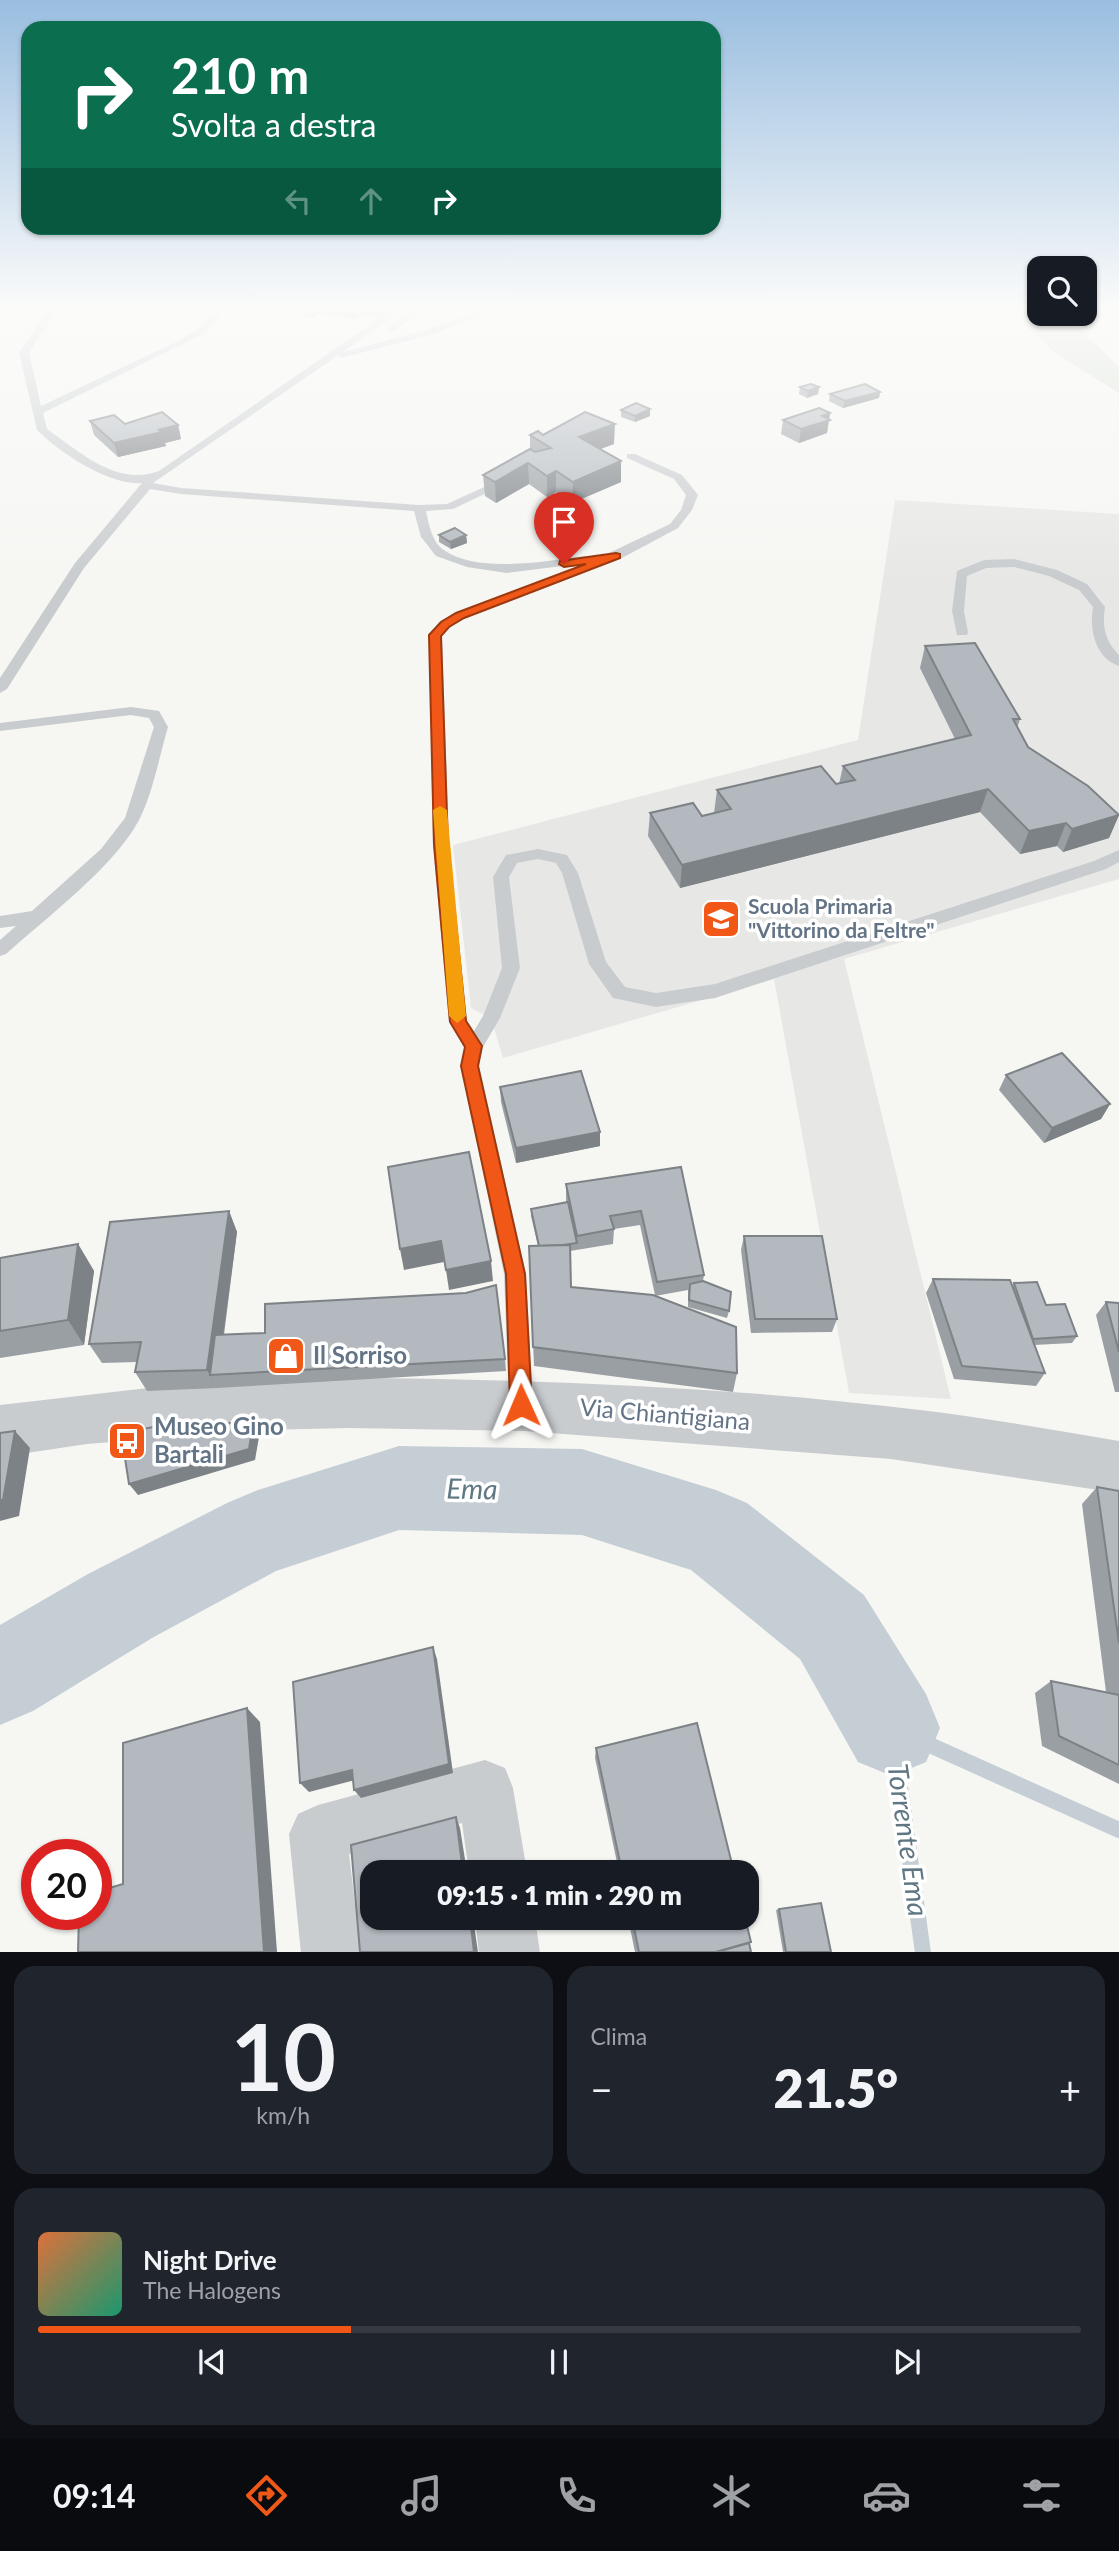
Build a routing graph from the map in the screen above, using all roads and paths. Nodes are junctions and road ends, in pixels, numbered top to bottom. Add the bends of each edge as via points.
1 (34, 399) edge
2 (64, 399) edge
3 (269, 399) edge
4 (37, 412) junction
5 (631, 456) dead end
6 (519, 473) edge
7 (147, 482) junction
8 (419, 508) junction
9 (616, 556) junction
10 (962, 632) dead end
11 (1119, 662) edge
12 (0, 689) edge
13 (0, 727) edge
14 (1119, 855) edge
15 (40, 916) junction
16 (0, 922) edge
17 (0, 950) edge
18 (474, 1046) junction
19 (521, 1405) junction
20 (0, 1431) edge
21 (1119, 1467) edge
22 (496, 1860) edge
23 (507, 1930) edge
24 (331, 1952) edge
25 (510, 1952) edge

1 - 4 lane
2 - 4 lane
3 - 7 lane
4 - 7 lane via 41,430 78,456 129,481
5 - 9 lane via 678,477 692,495 674,526
6 - 8 lane via 464,502
7 - 8 lane via 181,491
7 - 12 lane via 79,566
8 - 9 lane via 427,537 440,553 471,564 507,569
9 - 18 lane via 460,616 435,635 442,859 458,1022
10 - 11 lane via 958,611 961,575 984,564 1014,563 1083,587 1099,607 1096,624 1104,649
13 - 15 lane via 131,711 154,714 161,727 132,819 107,853
14 - 18 lane via 715,991 656,1000 618,993 598,964 570,873 561,859 538,854 512,859 501,877 511,968
15 - 16 lane
15 - 17 lane
18 - 19 lane via 470,1066 515,1274
19 - 20 street, Via Chiantigiana via 431,1401 301,1404 130,1415
19 - 21 street, Via Chiantigiana via 918,1436
22 - 24 street via 485,1788 317,1833
23 - 25 street

